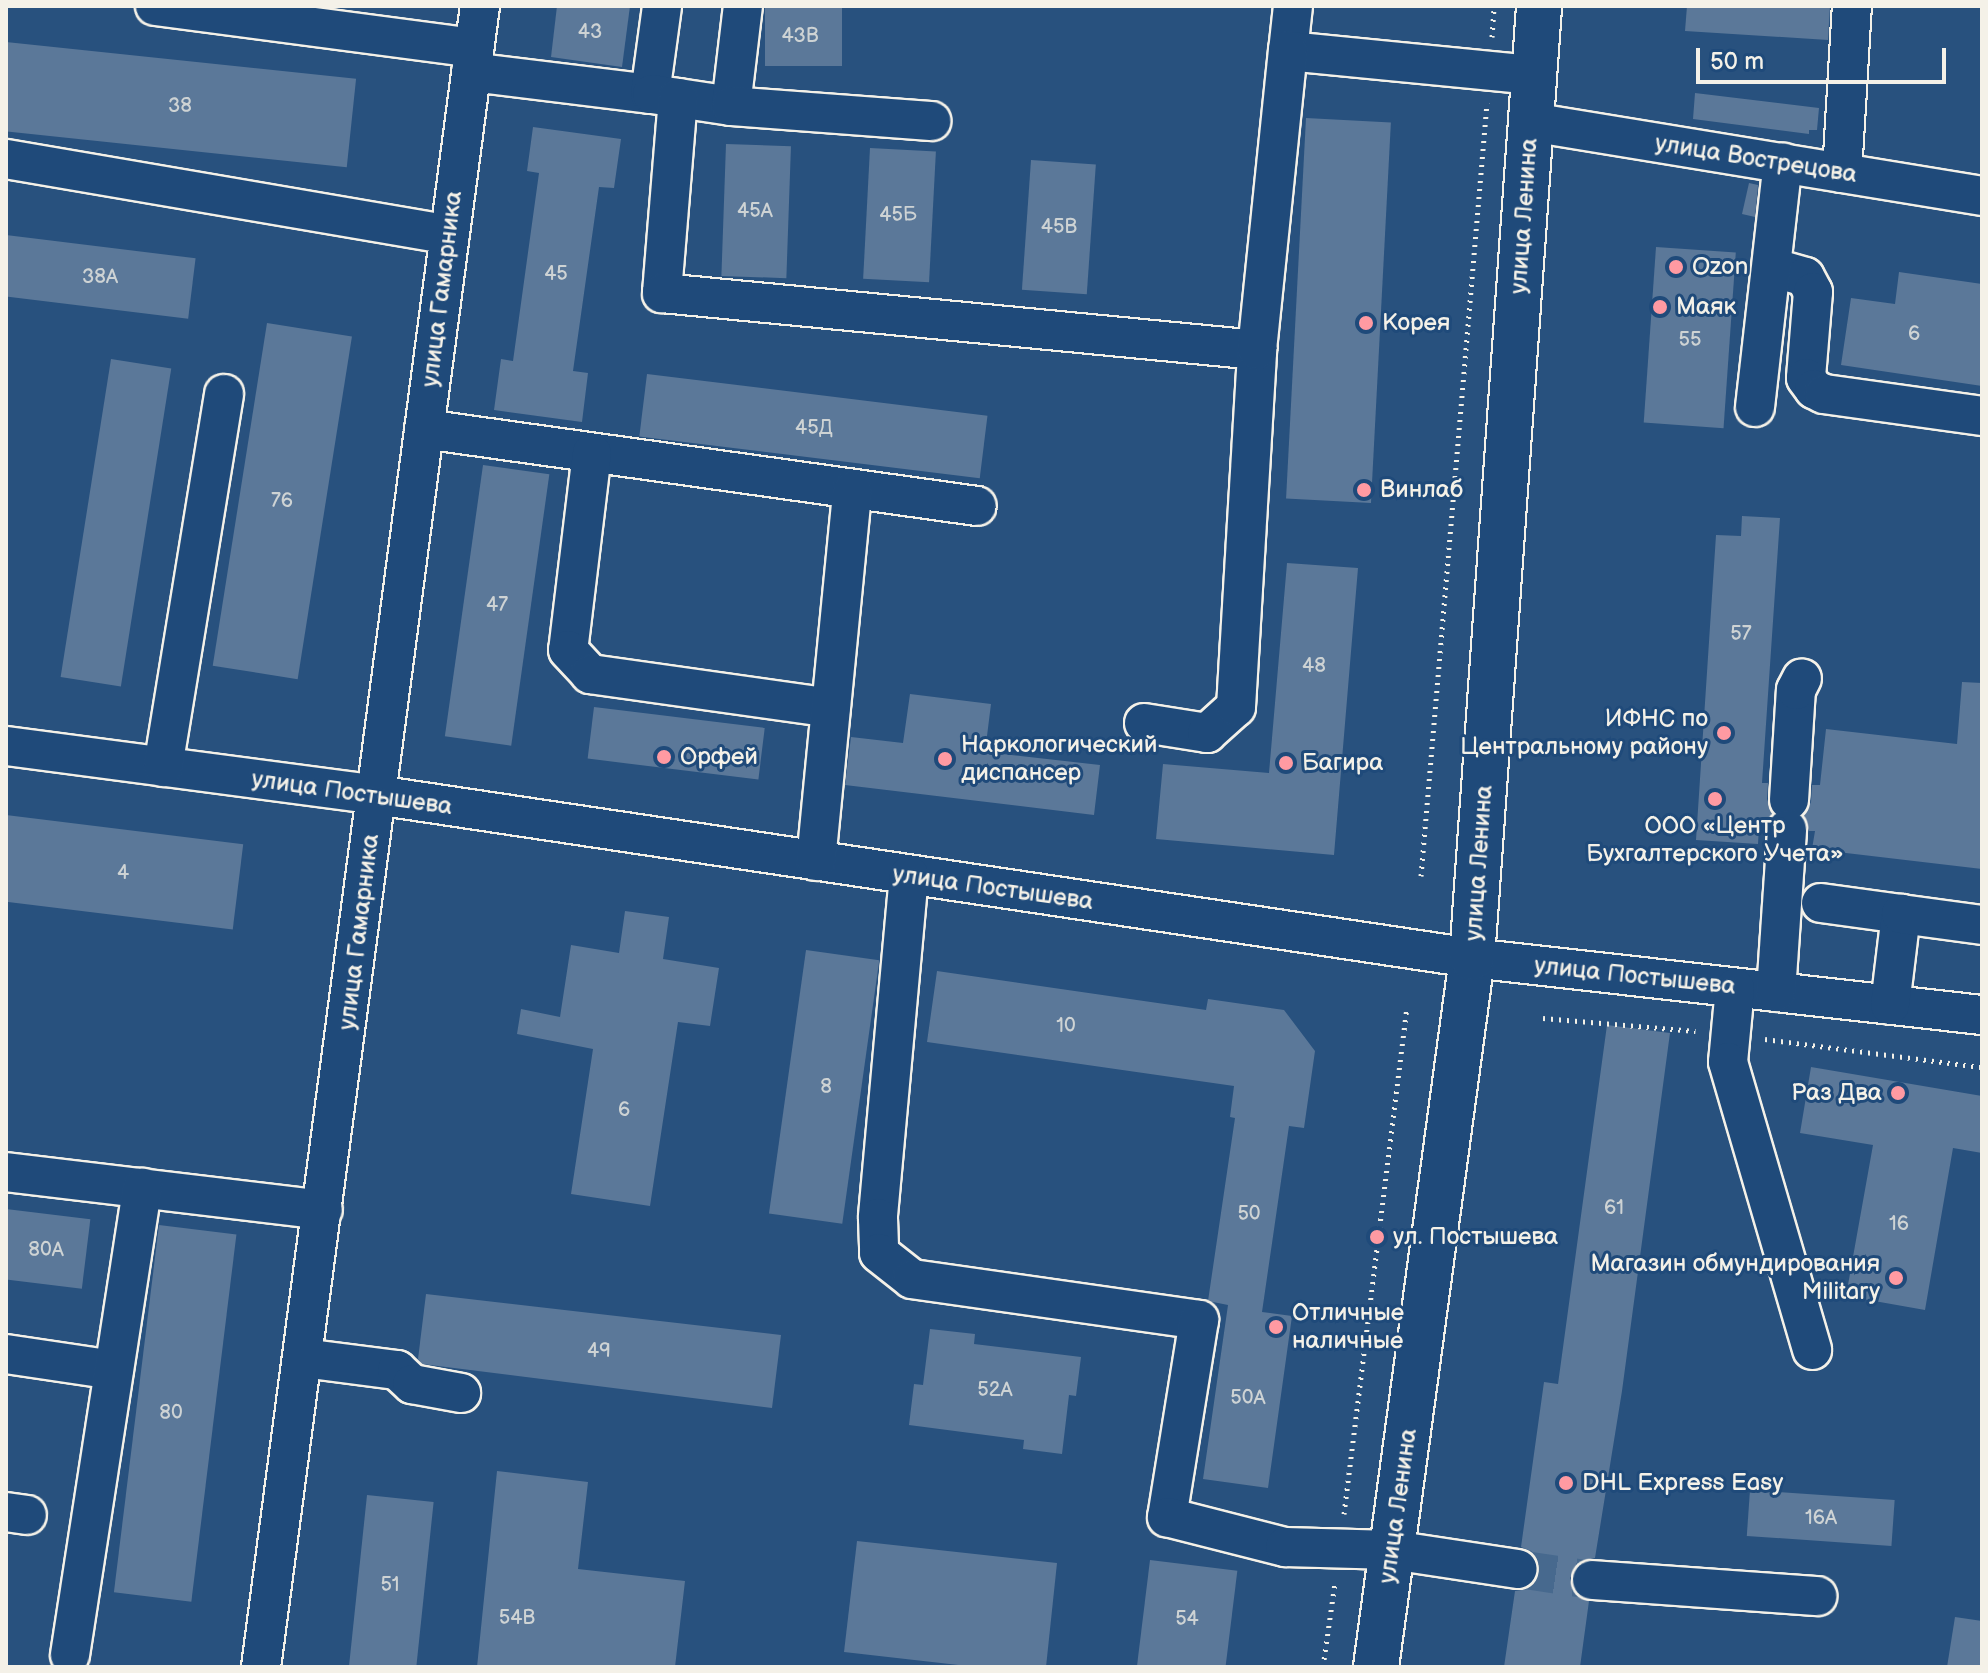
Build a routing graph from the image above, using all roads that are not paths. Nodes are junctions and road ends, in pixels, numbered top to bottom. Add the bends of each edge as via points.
1 (155, 6) edge
2 (480, 6) edge
3 (662, 6) edge
4 (743, 6) edge
5 (1293, 6) edge
6 (1539, 6) edge
7 (1852, 6) edge
8 (1288, 51) junction
9 (472, 60) junction
10 (1534, 75) junction
11 (664, 96) junction
12 (731, 106) junction
13 (931, 121) dead end
14 (1531, 122) junction
15 (6, 159) edge
16 (1783, 163) junction
17 (1842, 173) junction
18 (1982, 196) edge
19 (450, 235) junction
20 (1774, 268) junction
21 (1257, 350) junction
22 (224, 394) dead end
23 (1755, 407) dead end
24 (1982, 416) edge
25 (424, 429) junction
26 (592, 453) junction
27 (852, 491) junction
28 (977, 506) dead end
29 (1802, 678) dead end
30 (831, 708) junction
31 (1144, 723) dead end
32 (6, 746) edge
33 (163, 767) junction
34 (376, 795) junction
35 (816, 861) junction
36 (909, 875) junction
37 (1821, 903) dead end
38 (1901, 914) junction
39 (1982, 925) edge
40 (1472, 958) junction
41 (1735, 988) junction
42 (1776, 992) junction
43 (1890, 1005) junction
44 (1982, 1015) edge
45 (6, 1172) edge
46 (142, 1188) junction
47 (323, 1210) junction
48 (1812, 1350) dead end
49 (6, 1354) edge
50 (303, 1358) junction
51 (114, 1370) junction
52 (461, 1393) dead end
53 (1392, 1550) junction
54 (1518, 1569) tunnel mouth
55 (1592, 1580) tunnel mouth
56 (1817, 1596) dead end
57 (70, 1655) dead end
58 (261, 1667) edge
59 (1376, 1667) edge

1 - 9 street
2 - 9 street, улица Гамарника
3 - 11 street
4 - 12 street
5 - 8 street
6 - 10 main road, улица Ленина
7 - 17 street
8 - 10 street
8 - 21 street
9 - 11 street
9 - 19 street, улица Гамарника
10 - 14 main road, улица Ленина
11 - 12 street
11 - 21 street via 662,293
12 - 13 street
14 - 16 street, улица Вострецова
14 - 40 main road, улица Ленина
15 - 19 street
16 - 17 street, улица Вострецова
16 - 20 street
17 - 18 street, улица Вострецова
19 - 25 street, улица Гамарника
20 - 23 street
20 - 24 street via 1805,277 1813,292 1806,378 1814,389
21 - 31 street via 1236,707 1207,733
22 - 33 street
25 - 26 street
25 - 34 street, улица Гамарника
26 - 27 street
26 - 30 street via 568,650 590,674
27 - 28 street
27 - 30 street
29 - 42 street via 1796,690
30 - 35 street
32 - 33 street, улица Постышева
33 - 34 street, улица Постышева
34 - 35 street, улица Постышева
34 - 47 street, улица Гамарника
35 - 36 street, улица Постышева
36 - 40 street, улица Постышева
36 - 53 street via 879,1253 912,1279 1199,1320 1167,1517 1285,1547
37 - 38 street
38 - 39 street
38 - 43 street
40 - 41 street, улица Постышева
40 - 53 main road, улица Ленина
41 - 42 street, улица Постышева
41 - 48 street via 1728,1062
42 - 43 street, улица Постышева
43 - 44 street, улица Постышева
45 - 46 street
46 - 47 street
46 - 51 street
47 - 50 street, улица Гамарника
49 - 51 street
50 - 52 street via 397,1370 412,1384
50 - 58 street, улица Гамарника
51 - 57 street
53 - 54 street
53 - 59 main road, улица Ленина
55 - 56 street

